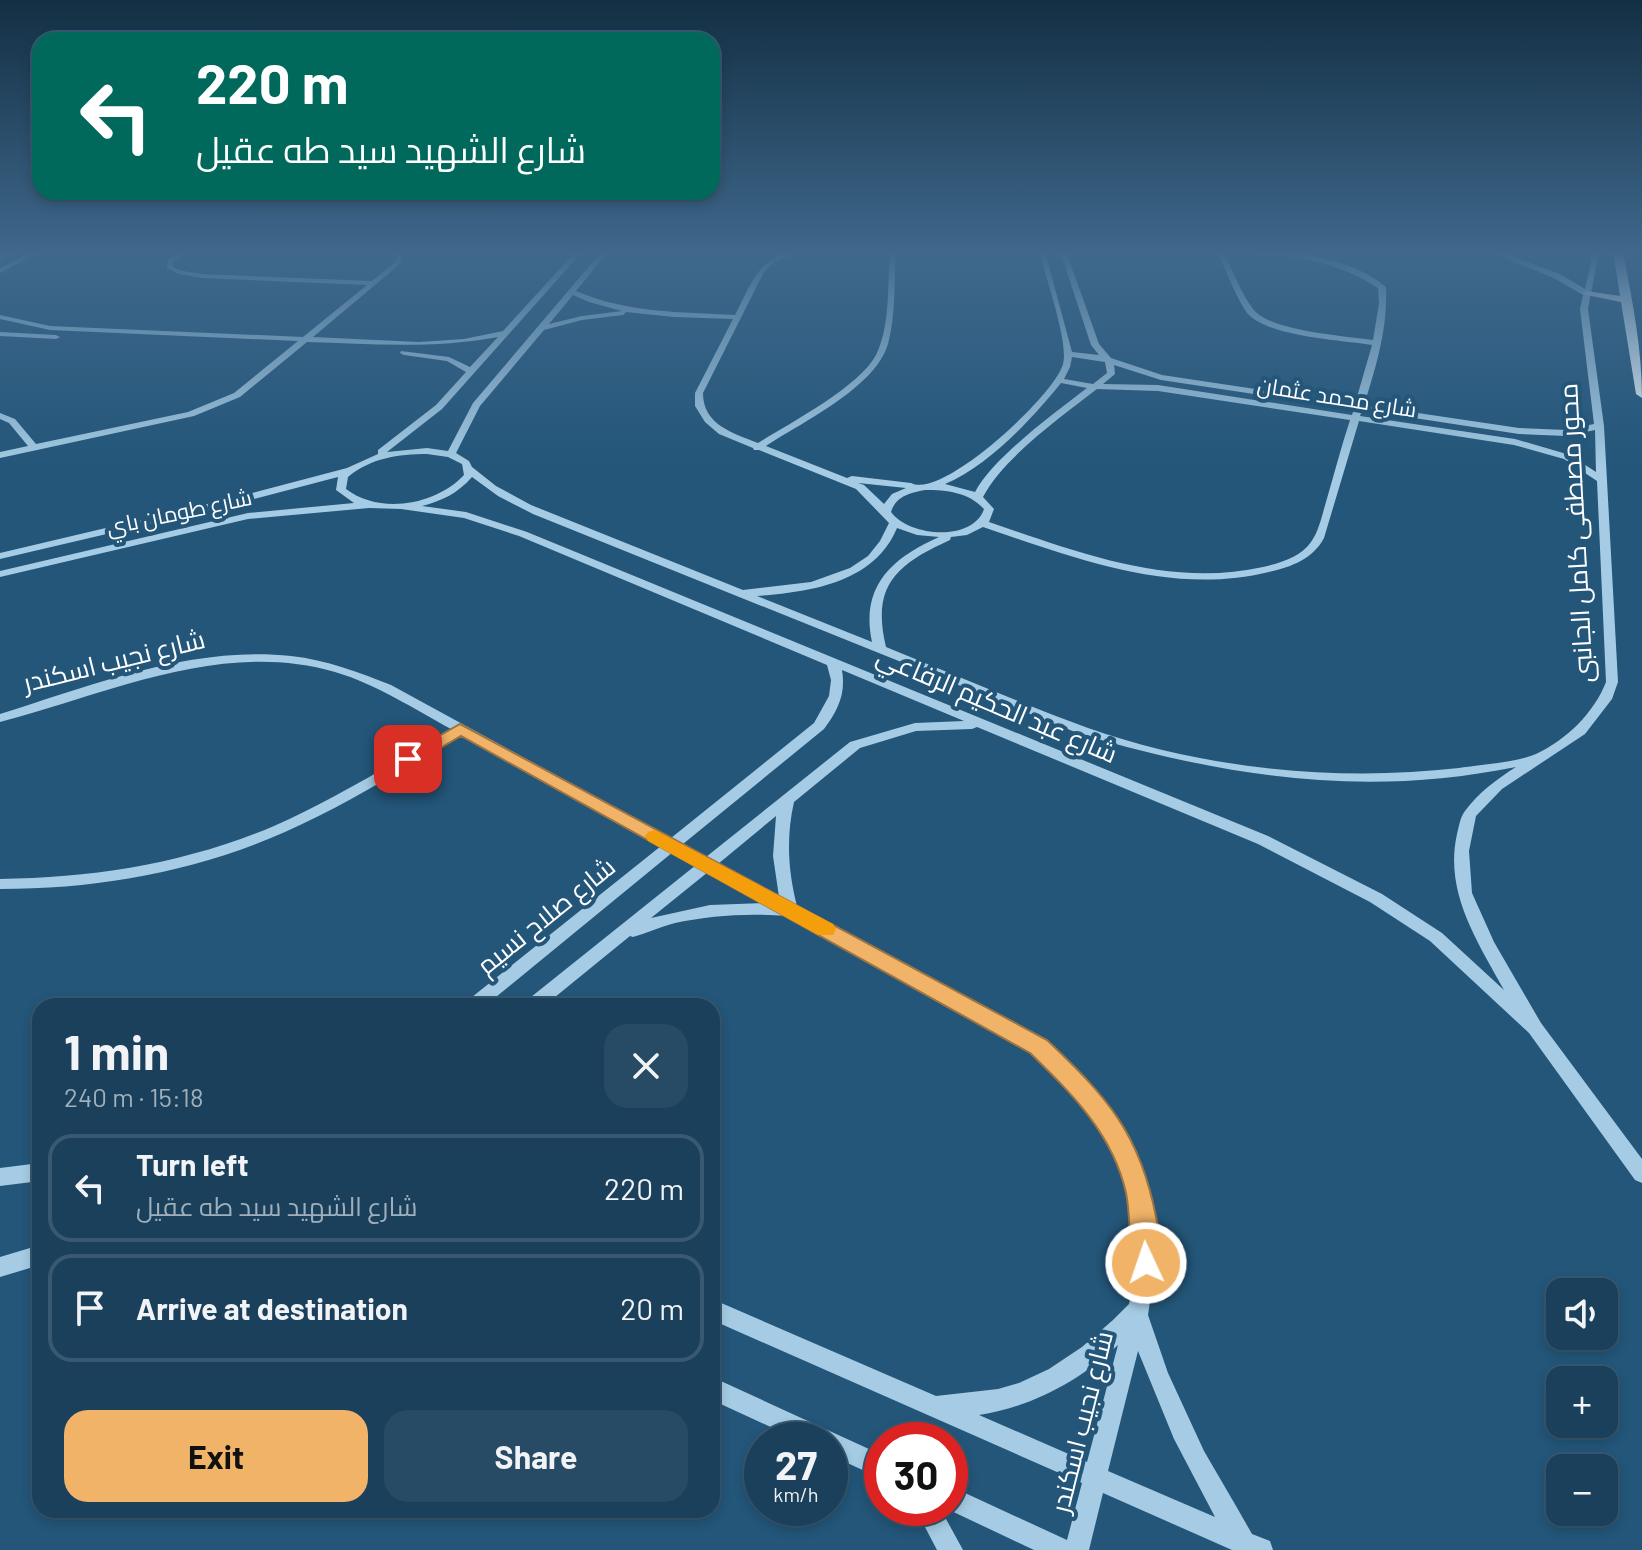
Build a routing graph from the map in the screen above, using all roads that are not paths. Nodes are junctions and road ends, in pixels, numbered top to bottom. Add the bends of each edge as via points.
1 (29, 323) edge
2 (327, 323) edge
3 (515, 323) edge
4 (546, 323) edge
5 (562, 323) edge
6 (735, 323) edge
7 (886, 323) edge
8 (1061, 323) edge
9 (1088, 323) edge
10 (1275, 323) edge
11 (1378, 323) edge
12 (1586, 323) edge
13 (1631, 323) edge
14 (541, 329) junction
15 (506, 333) junction
16 (0, 334) edge
17 (308, 339) junction
18 (1375, 343) junction
19 (298, 348) junction
20 (1069, 354) junction
21 (1109, 361) junction
22 (471, 371) junction
23 (1059, 380) junction
24 (1097, 385) junction
25 (1642, 394) edge
26 (1357, 412) junction
27 (0, 416) edge
28 (1599, 426) junction
29 (34, 448) junction
30 (757, 448) junction
31 (451, 454) junction
32 (0, 455) edge
33 (371, 459) junction
34 (469, 469) junction
35 (351, 470) junction
36 (840, 477) junction
37 (1602, 480) junction
38 (928, 487) junction
39 (978, 497) junction
40 (369, 505) junction
41 (400, 506) junction
42 (890, 517) junction
43 (983, 524) junction
44 (958, 534) junction
45 (0, 556) edge
46 (0, 574) edge
47 (742, 594) junction
48 (880, 649) junction
49 (833, 662) junction
50 (0, 718) edge
51 (983, 725) junction
52 (460, 729) junction
53 (1540, 758) junction
54 (787, 800) junction
55 (671, 845) junction
56 (707, 865) junction
57 (0, 884) edge
58 (790, 910) junction
59 (617, 937) junction
60 (483, 998) edge
61 (542, 998) edge
62 (1535, 1028) junction
63 (32, 1173) edge
64 (1642, 1174) edge
65 (0, 1177) edge
66 (32, 1257) edge
67 (0, 1267) edge
68 (720, 1312) edge
69 (1136, 1312) junction
70 (720, 1392) edge
71 (936, 1407) junction
72 (786, 1422) edge
73 (1094, 1478) junction
74 (968, 1506) edge
75 (937, 1526) edge
76 (1252, 1546) edge
77 (951, 1550) edge
78 (1061, 1550) edge
79 (1077, 1550) edge

1 - 17 street
2 - 17 street
3 - 15 street
4 - 14 street
5 - 14 street
6 - 30 street via 698,403 710,423
7 - 30 street via 877,362 859,380
8 - 20 street
9 - 21 street via 1095,345
10 - 18 street
11 - 18 street
12 - 28 street, محور مصطفى كامل الجانبى
13 - 25 main road
14 - 31 street via 476,405
15 - 17 street via 430,344
15 - 22 street
16 - 19 street
17 - 19 street
18 - 26 street
19 - 22 street via 432,355
19 - 29 street via 253,385 216,405
20 - 21 street, شارع محمد عثمان
20 - 23 street
21 - 24 street via 1111,374
21 - 26 street, شارع محمد عثمان via 1161,377
22 - 33 street via 421,423
23 - 24 street, شارع محمد عثمان
23 - 38 street via 963,472
24 - 26 street, شارع محمد عثمان
24 - 39 street via 1048,422 995,472
26 - 28 street, شارع محمد عثمان via 1544,433
26 - 37 street, شارع محمد عثمان via 1542,449 1567,457
26 - 43 street via 1317,543 1268,570 1210,577 1148,574
27 - 29 street via 12,421
28 - 37 street, محور مصطفى كامل الجانبى
29 - 32 street
30 - 36 street
31 - 33 street via 413,451
31 - 34 street, شارع عبد الحكيم الرفاعي
33 - 35 street, شارع طومان باي
34 - 41 street via 465,482 446,495
34 - 47 street, شارع عبد الحكيم الرفاعي via 508,499
35 - 40 street via 340,483 341,490
35 - 45 street, شارع طومان باي
36 - 38 street
36 - 42 street via 860,487
37 - 53 street, محور مصطفى كامل الجانبى via 1612,682 1606,699 1580,731
38 - 39 street
38 - 42 street via 895,496 887,503
39 - 43 street via 989,509
40 - 41 street, شارع طومان باي
40 - 46 street, شارع طومان باي via 248,516
41 - 49 street, شارع عبد الحكيم الرفاعي via 495,524
42 - 44 street via 911,530
42 - 47 street via 890,537 879,552 838,577
43 - 44 street
44 - 48 street via 909,556 879,588 873,628
47 - 48 street, شارع عبد الحكيم الرفاعي
48 - 53 street, شارع عبد الحكيم الرفاعي via 1085,731 1229,767 1409,779 1482,772
49 - 51 street, شارع عبد الحكيم الرفاعي
49 - 55 street, شارع صلاح نسيم via 838,694 819,726
50 - 52 street, شارع نجيب اسكندر via 174,668 265,658 322,664 361,675
51 - 54 street via 915,727 855,745
51 - 62 street, شارع عبد الحكيم الرفاعي via 1263,840 1376,898 1436,937
52 - 55 street, شارع نجيب اسكندر
52 - 57 street via 330,804 219,851 93,880
53 - 62 street, محور مصطفى كامل الجانبى via 1497,786 1469,815 1461,851 1464,893
54 - 56 street
54 - 58 street via 780,864
55 - 56 street, شارع نجيب اسكندر
55 - 60 street, شارع صلاح نسيم
56 - 58 street, شارع نجيب اسكندر
56 - 59 street
58 - 59 street via 708,910
58 - 69 street, شارع نجيب اسكندر via 1038,1046 1089,1095 1126,1156 1138,1190 1146,1263
59 - 61 street
62 - 64 street, محور مصطفى كامل الجانبى
63 - 65 street
66 - 67 street
68 - 71 street
69 - 71 street via 1100,1350 1052,1381 997,1400
69 - 73 street, شارع نجيب اسكندر
69 - 76 street via 1176,1422
70 - 72 street
71 - 73 street
73 - 76 street
73 - 79 street, شارع نجيب اسكندر
74 - 78 street
75 - 77 street

